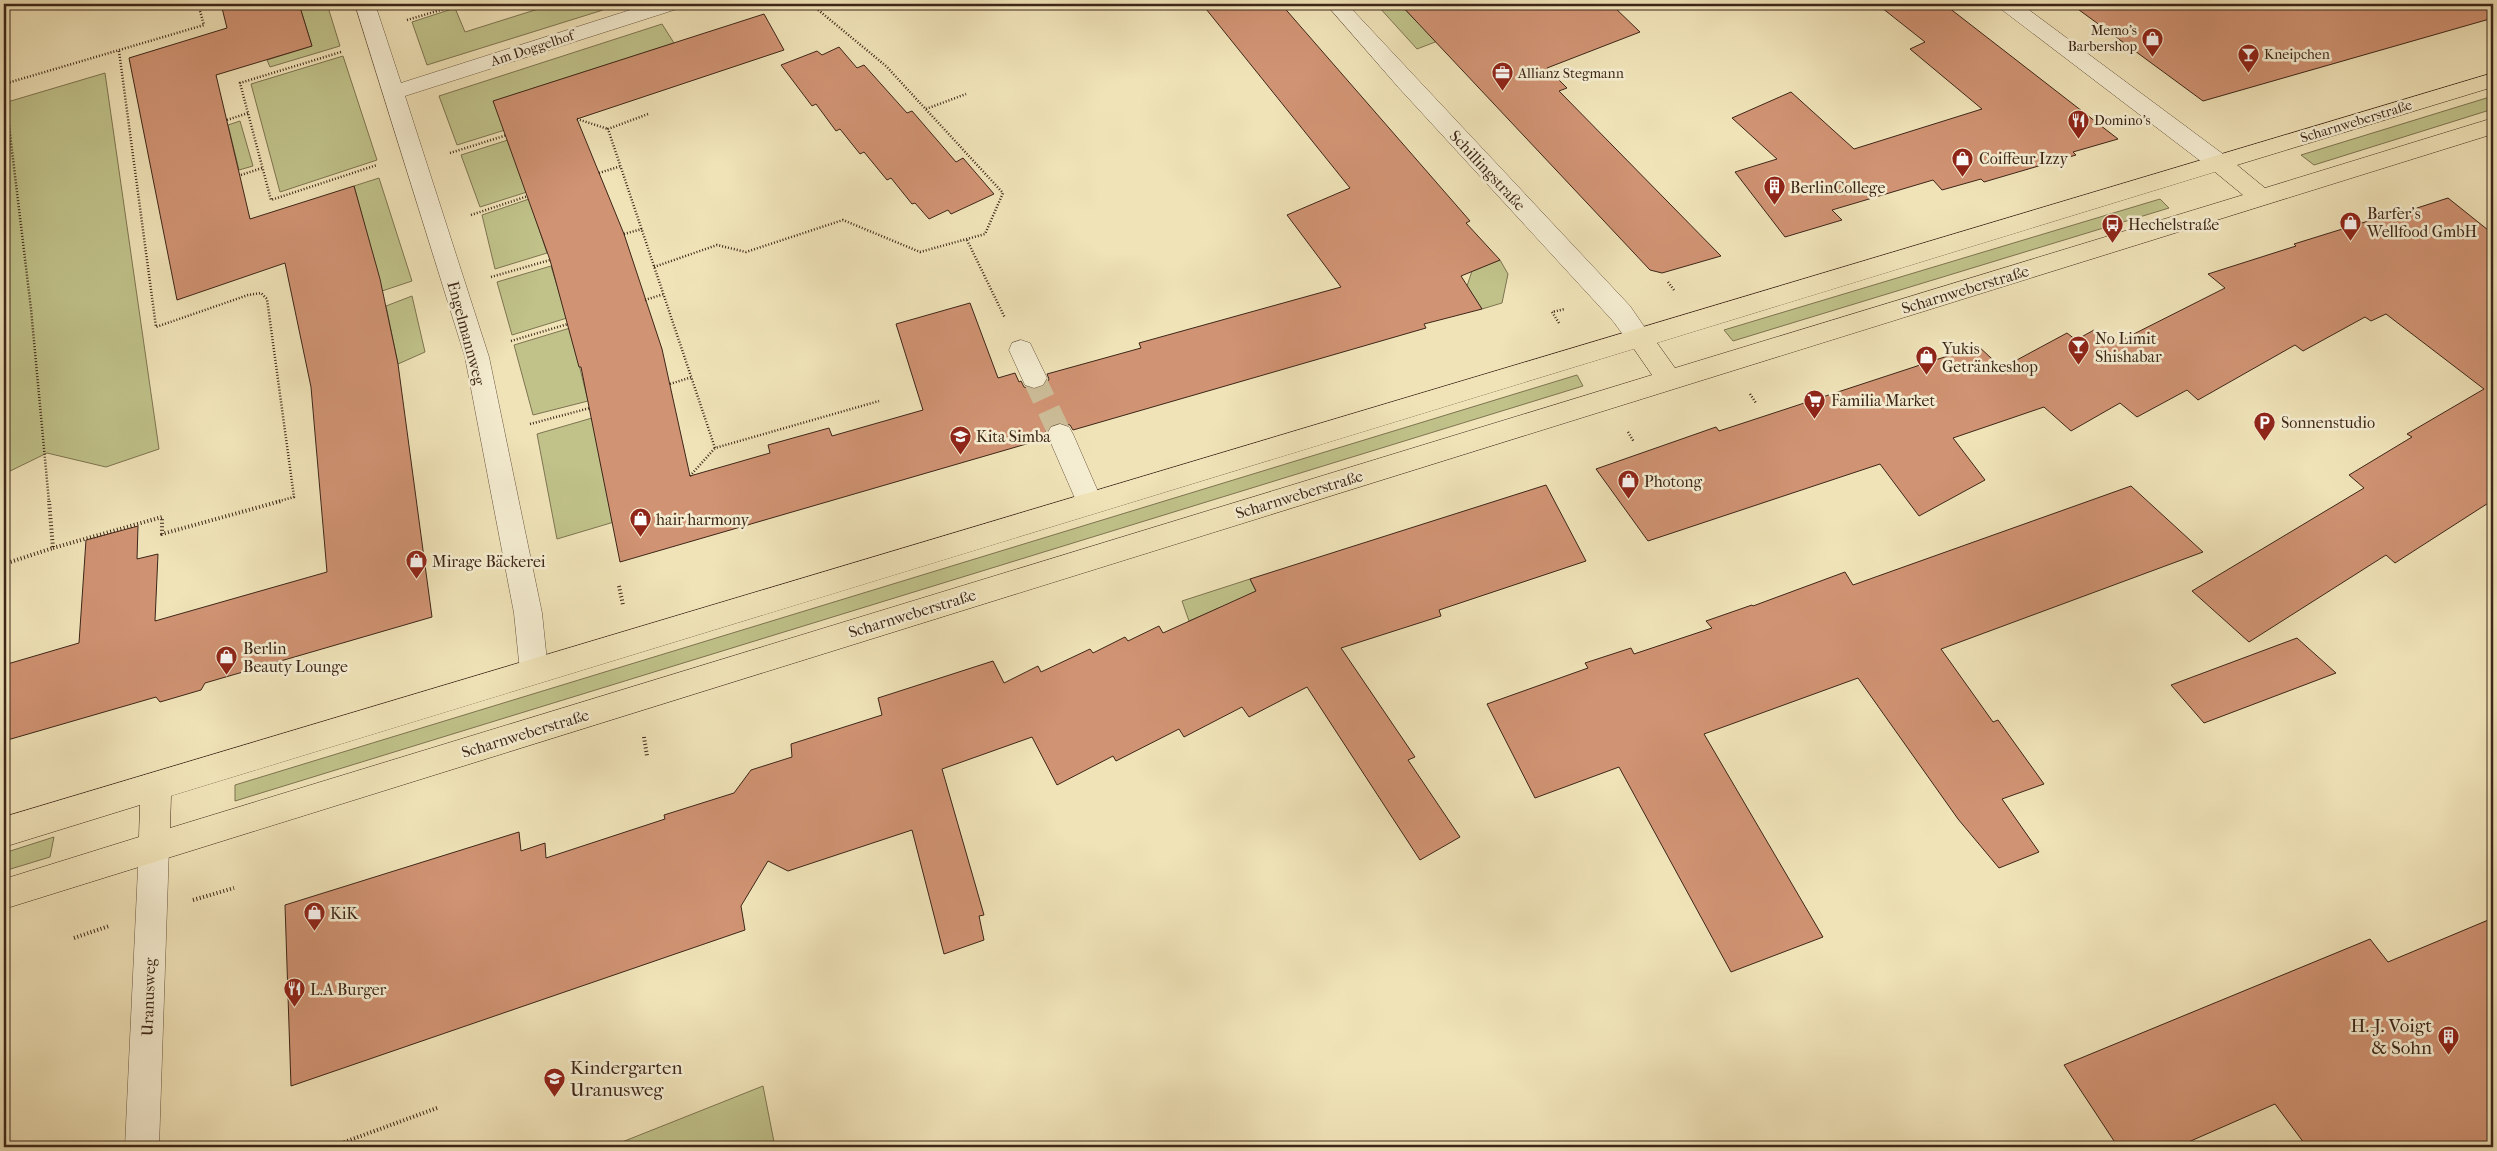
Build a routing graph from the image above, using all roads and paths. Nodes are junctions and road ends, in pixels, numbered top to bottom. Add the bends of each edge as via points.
1 (198, 4) edge
2 (365, 4) edge
3 (670, 4) edge
4 (811, 4) edge
5 (1336, 4) edge
6 (2008, 4) edge
7 (454, 6) dead end
8 (401, 22) dead end
9 (349, 49) dead end
10 (118, 51) junction
11 (2493, 80) edge
12 (4, 84) edge
13 (395, 92) junction
14 (966, 94) dead end
15 (926, 109) junction
16 (248, 113) junction
17 (648, 114) dead end
18 (227, 120) dead end
19 (577, 120) dead end
20 (2493, 126) edge
21 (608, 129) junction
22 (507, 135) dead end
23 (449, 154) dead end
24 (2219, 163) junction
25 (379, 164) dead end
26 (621, 166) junction
27 (262, 168) junction
28 (599, 173) dead end
29 (240, 176) dead end
30 (528, 196) dead end
31 (2261, 197) junction
32 (469, 215) dead end
33 (642, 229) junction
34 (624, 234) dead end
35 (967, 240) junction
36 (550, 260) dead end
37 (654, 267) junction
38 (487, 279) dead end
39 (664, 294) junction
40 (645, 300) dead end
41 (568, 324) dead end
42 (1640, 338) junction
43 (505, 343) dead end
44 (1021, 350) joint
45 (692, 377) junction
46 (1034, 378) tunnel mouth
47 (1669, 380) junction
48 (670, 384) dead end
49 (879, 401) dead end
50 (590, 408) dead end
51 (524, 426) dead end
52 (1060, 434) tunnel mouth
53 (716, 448) junction
54 (690, 476) dead end
55 (1090, 503) junction
56 (54, 548) junction
57 (4, 564) edge
58 (534, 671) junction
59 (156, 786) junction
60 (4, 832) edge
61 (154, 847) junction
62 (4, 894) edge
63 (437, 1108) dead end
64 (142, 1147) edge
65 (331, 1147) edge

1 - 10 path via 204,26
2 - 13 street, Engelmannweg
3 - 13 street, Am Doggelhof
4 - 15 path via 886,66
5 - 42 street, Schillingstraße via 1621,313
6 - 24 street
7 - 8 path
9 - 16 path via 240,83
10 - 12 path
10 - 56 path via 156,326 248,295 261,293 267,299 294,497 162,534 162,517
11 - 24 main road, Scharnweberstraße
12 - 56 path via 31,309
13 - 58 street, Engelmannweg via 476,357 528,613
14 - 15 path
15 - 35 path via 1003,193 985,234
16 - 18 path
16 - 27 path
17 - 21 path
19 - 21 path
20 - 31 main road, Scharnweberstraße
21 - 26 path
22 - 23 path
24 - 31 main road
24 - 42 main road, Scharnweberstraße
25 - 27 path via 271,200
26 - 28 path
26 - 33 path
27 - 29 path
30 - 32 path
31 - 47 main road, Scharnweberstraße
33 - 34 path
33 - 37 path
35 - 37 path via 920,252 843,220 746,252 717,245
35 - 44 path
36 - 38 path
37 - 39 path
39 - 40 path
39 - 45 path
41 - 43 path
42 - 47 main road
42 - 55 main road, Scharnweberstraße
44 - 46 street
45 - 48 path
45 - 53 path
47 - 61 main road, Scharnweberstraße
49 - 53 path
50 - 51 path
52 - 55 street
53 - 54 path
55 - 58 main road, Scharnweberstraße
56 - 57 path
58 - 59 main road, Scharnweberstraße
59 - 60 main road, Scharnweberstraße
59 - 61 main road
61 - 62 main road, Scharnweberstraße
61 - 64 street, Uranusweg
63 - 65 path

